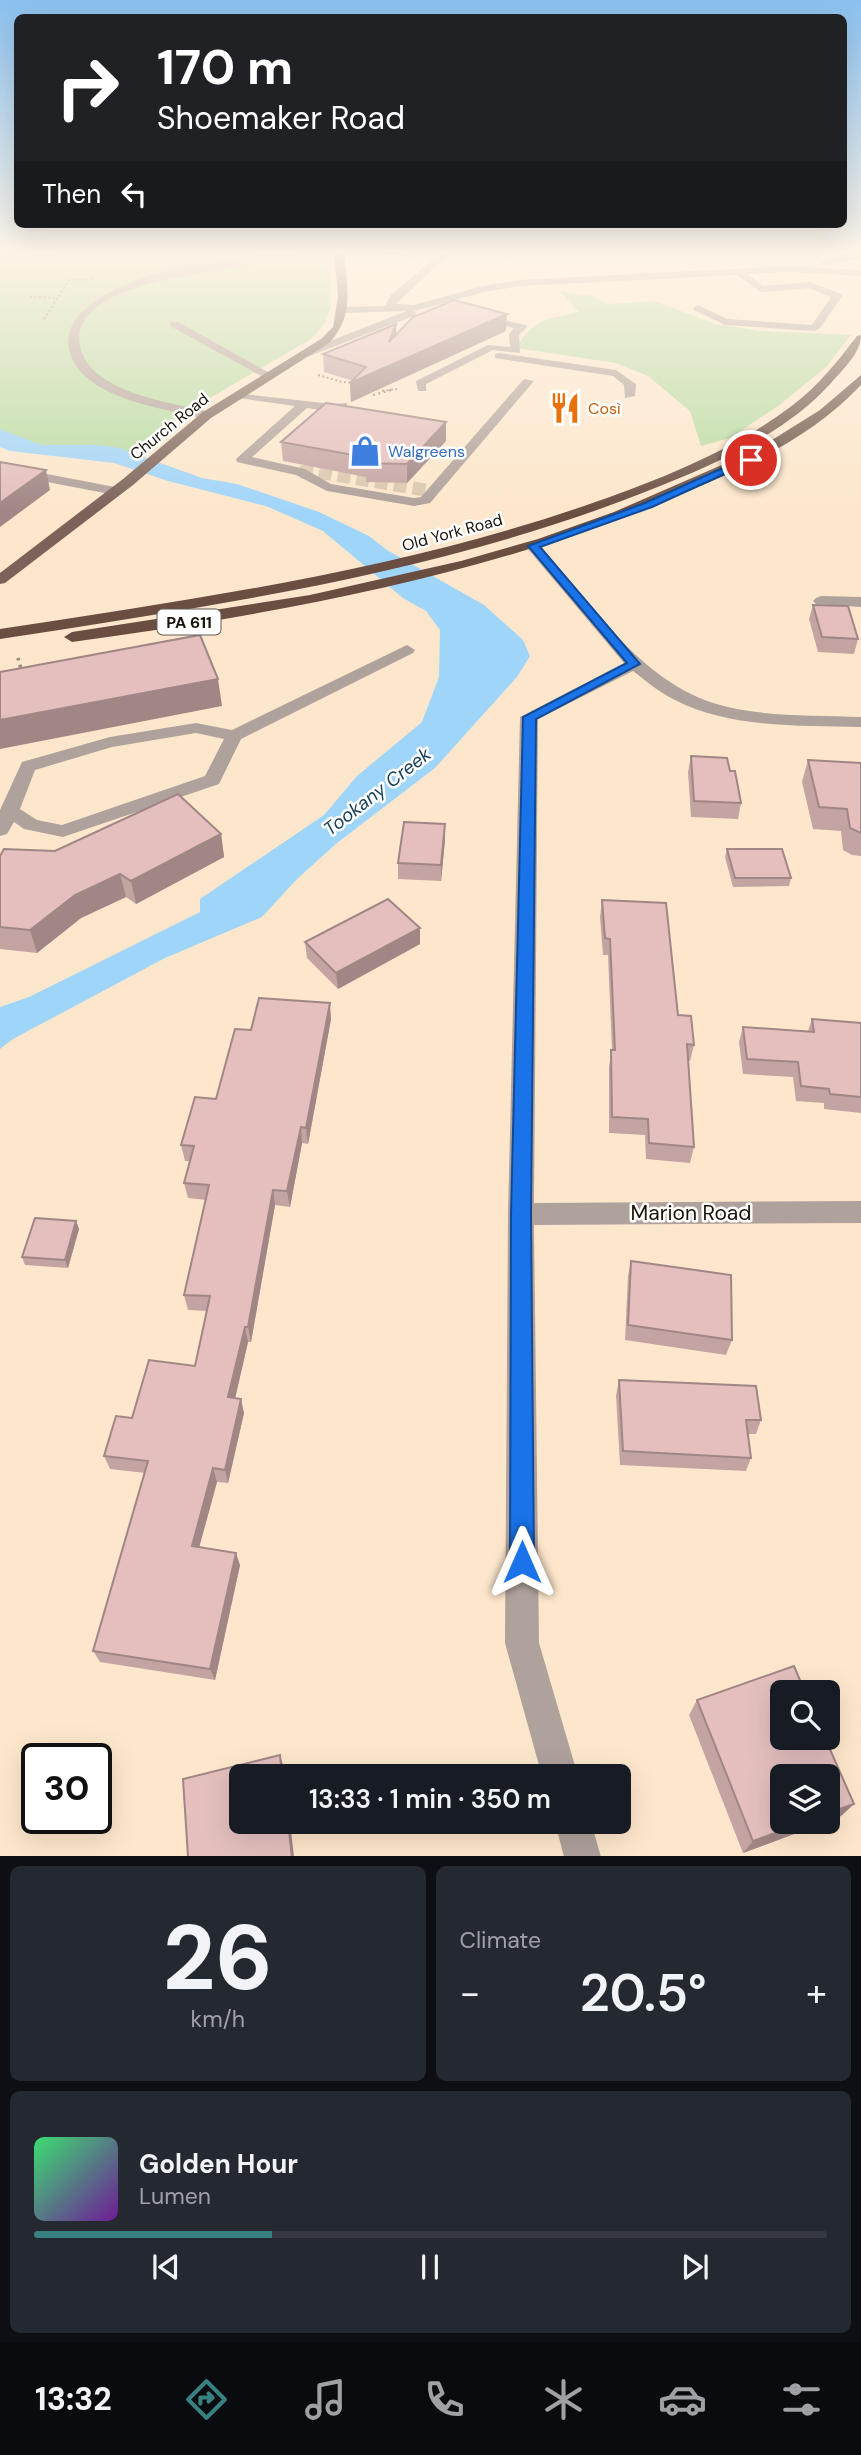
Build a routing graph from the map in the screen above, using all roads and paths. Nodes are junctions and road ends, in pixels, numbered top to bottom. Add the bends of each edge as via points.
1 (861, 338) edge
2 (73, 339) edge
3 (201, 339) edge
4 (327, 339) edge
5 (345, 339) edge
6 (515, 339) edge
7 (516, 351) junction
8 (303, 355) junction
9 (486, 355) dead end
10 (616, 373) junction
11 (269, 376) junction
12 (861, 378) edge
13 (528, 381) dead end
14 (253, 387) junction
15 (371, 387) edge
16 (397, 389) edge
17 (422, 389) dead end
18 (382, 391) junction
19 (239, 395) junction
20 (373, 395) edge
21 (629, 396) dead end
22 (305, 404) junction
23 (207, 415) junction
24 (0, 469) edge
25 (122, 487) junction
26 (533, 546) junction
27 (0, 580) edge
28 (821, 601) dead end
29 (861, 602) edge
30 (0, 634) edge
31 (0, 643) edge
32 (407, 650) dead end
33 (18, 658) dead end
34 (634, 664) junction
35 (21, 669) edge
36 (861, 722) edge
37 (234, 736) junction
38 (10, 811) junction
39 (0, 830) edge
40 (861, 1212) edge
41 (521, 1214) junction
42 (557, 1764) edge
43 (576, 1834) edge
44 (583, 1856) edge

1 - 30 highway, Old York Road / PA 611 via 828,381 797,408 723,453 577,514 356,575
2 - 23 street via 74,350 88,371 113,389
3 - 11 street
4 - 8 main road, Church Road
5 - 8 street
6 - 7 street
7 - 10 street via 587,362
7 - 17 street via 492,347 420,383
8 - 11 main road, Church Road
9 - 10 street
10 - 21 street via 630,384
11 - 14 main road, Church Road
12 - 26 highway, Old York Road / PA 611 via 832,407 751,460 648,505
13 - 22 street via 425,500 414,502 327,487 300,472 242,459
14 - 19 main road, Church Road
14 - 22 street via 343,406
15 - 18 path
16 - 18 path
18 - 20 path
19 - 22 street
19 - 23 main road, Church Road
23 - 25 main road, Church Road
24 - 25 street
25 - 27 main road, Church Road
26 - 31 highway, Old York Road / PA 611 via 314,600 205,620
26 - 34 street
28 - 29 street
32 - 37 street
33 - 35 path
34 - 36 street via 682,698 715,710 756,718
34 - 41 street via 529,717
37 - 38 street via 196,728 110,742 27,766
37 - 38 street via 212,780 63,831 31,825
38 - 39 street
40 - 41 street, Marion Road
41 - 42 street via 522,1643
43 - 44 street

